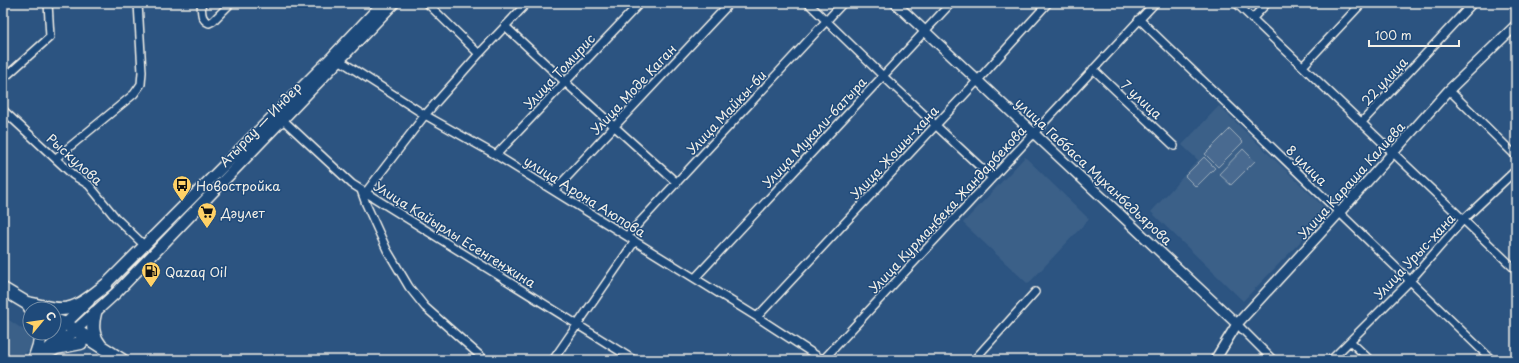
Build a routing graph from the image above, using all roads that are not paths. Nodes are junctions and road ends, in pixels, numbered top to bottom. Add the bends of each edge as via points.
1 (48, 3) edge
2 (138, 3) edge
3 (201, 3) edge
4 (231, 3) edge
5 (383, 3) edge
6 (394, 3) edge
7 (427, 3) edge
8 (527, 3) edge
9 (640, 3) edge
10 (730, 3) edge
11 (808, 3) edge
12 (843, 3) edge
13 (895, 3) edge
14 (951, 3) edge
15 (1048, 3) edge
16 (1155, 3) edge
17 (1236, 3) edge
18 (1267, 3) edge
19 (1362, 3) edge
20 (1473, 3) edge
21 (1139, 19) junction
22 (1252, 19) junction
23 (827, 20) junction
24 (1516, 25) edge
25 (505, 26) junction
26 (925, 31) junction
27 (479, 54) junction
28 (336, 58) junction
29 (1303, 66) junction
30 (1093, 69) junction
31 (883, 76) junction
32 (3, 79) edge
33 (978, 80) junction
34 (565, 82) junction
35 (1449, 90) junction
36 (3, 110) edge
37 (425, 115) junction
38 (279, 116) junction
39 (1361, 123) junction
40 (614, 126) junction
41 (936, 126) junction
42 (1035, 133) junction
43 (1174, 146) dead end
44 (1392, 153) junction
45 (496, 155) junction
46 (1516, 156) edge
47 (56, 158) junction
48 (1516, 170) edge
49 (992, 178) junction
50 (677, 182) junction
51 (364, 191) junction
52 (554, 191) junction
53 (1339, 213) junction
54 (1463, 220) junction
55 (627, 236) junction
56 (635, 241) junction
57 (144, 245) junction
58 (1516, 270) edge
59 (695, 278) junction
60 (1410, 281) junction
61 (106, 285) junction
62 (3, 289) edge
63 (1035, 292) dead end
64 (22, 301) edge
65 (62, 309) edge
66 (95, 313) junction
67 (757, 317) junction
68 (577, 324) junction
69 (1237, 324) junction
70 (64, 326) edge
71 (40, 341) edge
72 (1350, 341) junction
73 (81, 343) junction
74 (100, 346) junction
75 (35, 360) edge
76 (108, 360) edge
77 (122, 360) edge
78 (485, 360) edge
79 (552, 360) edge
80 (634, 360) edge
81 (823, 360) edge
82 (974, 360) edge
83 (1215, 360) edge
84 (1273, 360) edge
85 (1331, 360) edge
86 (1370, 360) edge
87 (1492, 360) edge

1 - 32 street via 50,37
2 - 47 street via 141,84 134,94
3 - 4 street via 202,17 209,23
5 - 28 main road, Атырау — Индер
6 - 28 main road, Атырау — Индер
7 - 27 street
8 - 25 street
9 - 34 street, Улица Томирис
10 - 40 street, Улица Моде Каган
11 - 23 street
12 - 23 street, Улица Майкы-би
13 - 26 street, улица Габбаса Муханбедьярова
14 - 26 street, Улица Мукали-батыра
15 - 33 street, Улица Жошы-хана
16 - 21 street, Улица Курманбека Жандарбекова
17 - 22 street
18 - 22 street
19 - 29 street
20 - 39 street, 22 улица
21 - 30 street, Улица Курманбека Жандарбекова
21 - 53 street, 8 улица
22 - 29 street
23 - 31 street
23 - 50 street, Улица Майкы-би
24 - 35 street, Улица Караша Калиева
25 - 27 street
25 - 34 street
26 - 31 street, Улица Мукали-батыра
26 - 33 street, улица Габбаса Муханбедьярова
27 - 37 street
28 - 37 street, улица Арона Аюпова
28 - 38 main road, Атырау — Индер
29 - 39 street
30 - 42 street, Улица Курманбека Жандарбекова
30 - 43 street, 7 улица
31 - 41 street
31 - 59 street, Улица Мукали-батыра
33 - 41 street, Улица Жошы-хана
33 - 42 street, улица Габбаса Муханбедьярова
34 - 40 street
34 - 45 street, Улица Томирис
35 - 44 street, Улица Караша Калиева
35 - 46 street
36 - 47 street, Рыскулова
37 - 45 street, улица Арона Аюпова
37 - 51 street
38 - 51 street, Улица Кайырлы Есенгенжина via 352,184
38 - 57 main road, Атырау — Индер
38 - 66 main road, Атырау — Индер
39 - 44 street
40 - 50 street
40 - 52 street, Улица Моде Каган
41 - 49 street
41 - 67 street, Улица Жошы-хана
42 - 49 street, Улица Курманбека Жандарбекова
42 - 69 street, улица Габбаса Муханбедьярова
44 - 53 street, Улица Караша Калиева
44 - 54 street
45 - 52 street, улица Арона Аюпова
47 - 57 street, Рыскулова via 89,185 115,217
48 - 54 street, Улица Урыс-хана
49 - 81 street, Улица Курманбека Жандарбекова
50 - 55 street, Улица Майкы-би
51 - 68 street, Улица Кайырлы Есенгенжина
51 - 78 street via 366,204 387,250 409,287 424,307
52 - 55 street, улица Арона Аюпова
53 - 60 street, 8 улица
53 - 69 street, Улица Караша Калиева
54 - 58 street
54 - 60 street, Улица Урыс-хана
55 - 56 street, улица Арона Аюпова
56 - 59 street, улица Арона Аюпова
56 - 68 street
57 - 61 main road, Атырау — Индер
59 - 67 street, улица Арона Аюпова
60 - 72 street, Улица Урыс-хана
60 - 87 street, 8 улица
61 - 65 highway via 87,299
61 - 70 main road, Атырау — Индер
62 - 64 highway
63 - 82 street
66 - 70 main road, Атырау — Индер
66 - 74 highway via 93,332
67 - 81 street, улица Арона Аюпова
68 - 79 street
68 - 80 street, Улица Кайырлы Есенгенжина
69 - 83 street, Улица Караша Калиева
69 - 84 street, улица Габбаса Муханбедьярова
70 - 73 highway
70 - 74 highway
70 - 75 main road via 55,342
71 - 75 highway
72 - 85 street, Улица Урыс-хана
72 - 86 street
73 - 75 highway via 56,348
73 - 76 highway
74 - 77 highway

